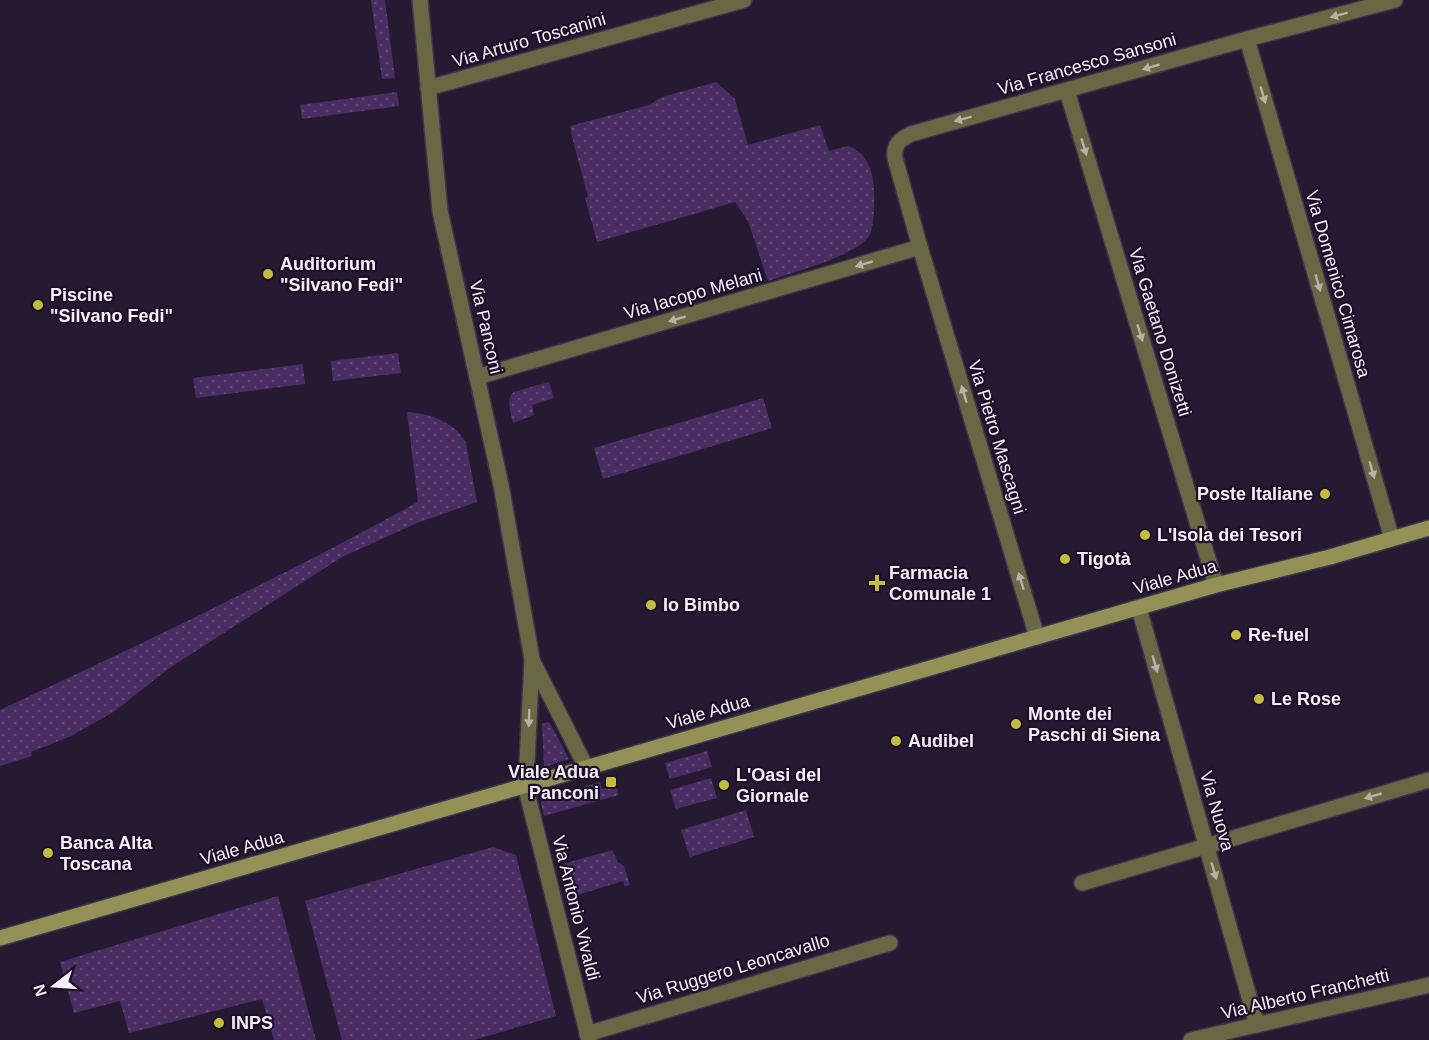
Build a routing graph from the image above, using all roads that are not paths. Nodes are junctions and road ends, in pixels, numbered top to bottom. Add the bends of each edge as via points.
1 (420, 0) edge
2 (744, 0) edge
3 (1395, 0) edge
4 (1247, 39) junction
5 (428, 88) junction
6 (1067, 91) junction
7 (920, 248) junction
8 (477, 377) junction
9 (1429, 528) edge
10 (1392, 539) junction
11 (1216, 585) junction
12 (1138, 608) junction
13 (1037, 637) junction
14 (532, 659) junction
15 (586, 767) junction
16 (1429, 780) edge
17 (525, 785) junction
18 (1207, 845) junction
19 (1082, 883) dead end
20 (0, 939) edge
21 (890, 943) dead end
22 (1429, 985) edge
23 (1257, 1025) junction
24 (588, 1037) edge
25 (1191, 1040) edge

1 - 5 street, Via Panconi
2 - 5 street, Via Arturo Toscanini
3 -> 4 street, Via Francesco Sansoni
4 -> 6 street, Via Francesco Sansoni
4 -> 10 street, Via Domenico Cimarosa
5 - 8 street, Via Panconi via 440,211
6 -> 7 street, Via Francesco Sansoni via 911,134 897,142 895,158
6 -> 11 street, Via Gaetano Donizetti
7 -> 8 street, Via Iacopo Melani
13 -> 7 street, Via Pietro Mascagni
8 - 14 street, Via Panconi
9 - 10 main road, Viale Adua
10 - 11 main road, Viale Adua
11 - 12 main road, Viale Adua
12 - 13 main road, Viale Adua
12 -> 18 street, Via Nuova
13 - 15 main road, Viale Adua
14 - 15 street, Via Panconi
14 -> 17 street, Via Panconi
15 - 17 main road, Viale Adua
16 -> 18 street
17 - 20 main road, Viale Adua
17 - 24 street, Via Antonio Vivaldi
18 - 19 street
18 -> 23 street, Via Nuova
21 - 24 street, Via Ruggero Leoncavallo
22 - 23 street, Via Alberto Franchetti
23 - 25 street, Via Alberto Franchetti

